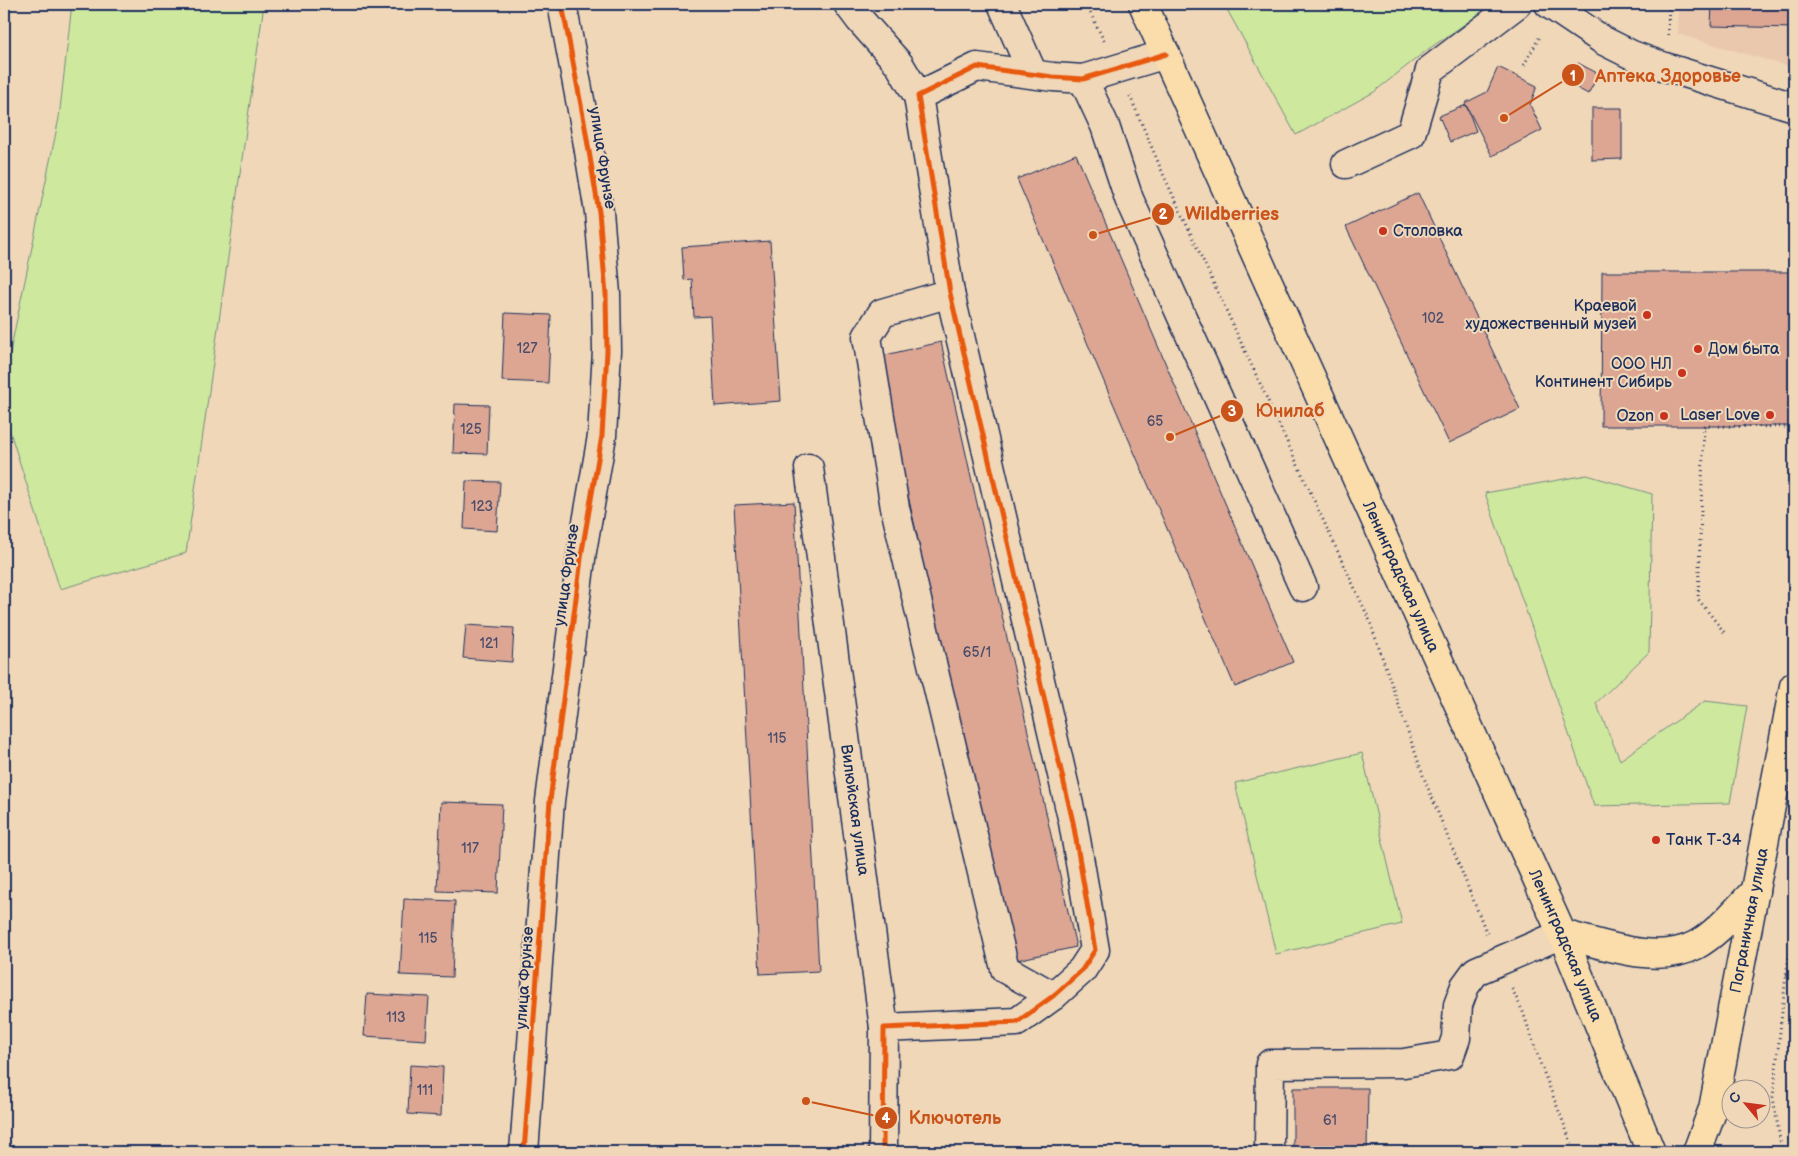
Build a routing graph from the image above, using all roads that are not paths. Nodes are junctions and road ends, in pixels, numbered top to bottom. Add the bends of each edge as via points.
1 (562, 4) edge
2 (848, 4) edge
3 (1002, 4) edge
4 (1143, 4) edge
5 (1517, 4) edge
6 (1549, 4) edge
7 (1166, 54) junction
8 (1033, 74) junction
9 (1083, 78) junction
10 (918, 96) junction
11 (1794, 107) edge
12 (1346, 164) dead end
13 (950, 293) junction
14 (809, 468) dead end
15 (1303, 587) dead end
16 (1794, 686) edge
17 (1755, 891) junction
18 (1562, 934) junction
19 (1053, 996) junction
20 (884, 1028) junction
21 (524, 1152) edge
22 (883, 1152) edge
23 (1269, 1152) edge
24 (1651, 1152) edge
25 (1697, 1152) edge

1 - 21 street, улица Фрунзе via 599,212 607,351 602,436 582,552 550,801
2 - 10 street via 899,64
3 - 8 street
4 - 7 main road, Ленинградская улица
5 - 12 street via 1430,70 1411,134
6 - 11 street via 1604,41 1632,55
7 - 9 street
7 - 18 main road, Ленинградская улица
8 - 9 street
8 - 10 street via 977,67
9 - 15 street via 1105,126 1129,198
10 - 13 street
13 - 19 street via 1073,822 1095,950 1082,970
13 - 19 street via 882,313 868,337 896,508 1005,969
14 - 20 street, Вилюйская улица
16 - 17 main road, Пограничная улица
17 - 18 main road via 1705,938 1670,953 1643,954
17 - 25 main road, Пограничная улица via 1713,1110
18 - 23 street via 1476,971 1465,986 1458,1005 1456,1038 1450,1055 1404,1063 1270,1064
18 - 24 main road, Ленинградская улица
19 - 20 street via 1017,1022
20 - 22 street, Вилюйская улица

